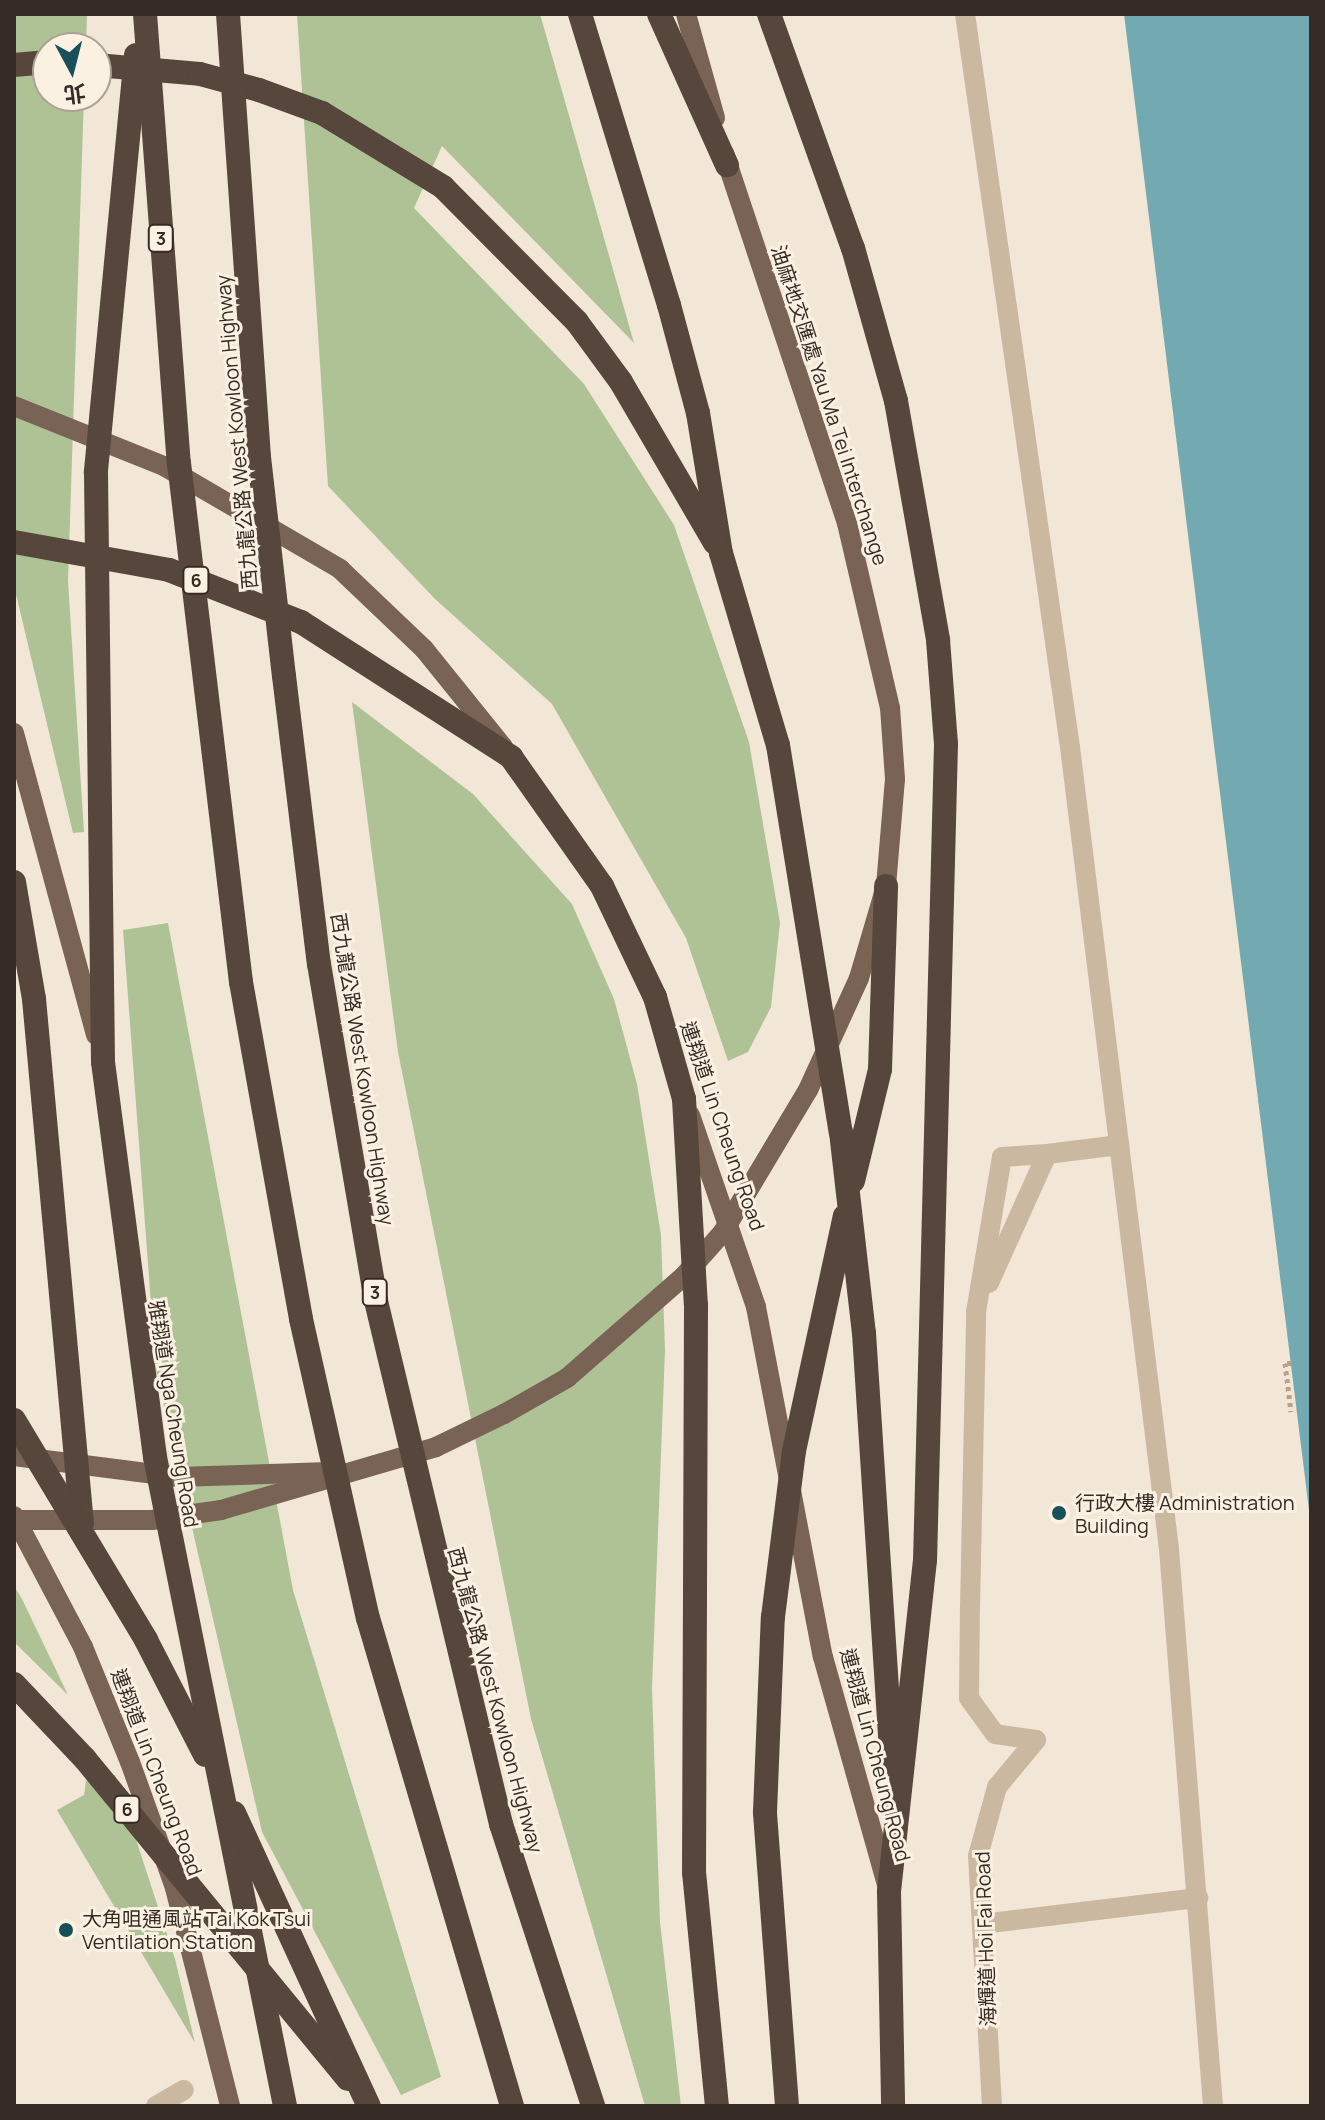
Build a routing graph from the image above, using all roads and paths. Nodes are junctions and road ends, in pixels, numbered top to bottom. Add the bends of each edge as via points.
1 (142, 14) edge
2 (228, 14) edge
3 (580, 14) edge
4 (659, 14) edge
5 (686, 14) edge
6 (769, 14) edge
7 (965, 14) edge
8 (112, 66) edge
9 (727, 165) junction
10 (14, 406) edge
11 (14, 542) edge
12 (721, 553) junction
13 (14, 733) edge
14 (511, 757) junction
15 (14, 882) edge
16 (886, 886) junction
17 (103, 1062) junction
18 (684, 1099) junction
19 (1119, 1145) junction
20 (1047, 1154) junction
21 (976, 1312) junction
22 (1291, 1363) dead end
23 (1291, 1412) dead end
24 (14, 1420) edge
25 (14, 1456) edge
26 (365, 1470) junction
27 (14, 1518) edge
28 (82, 1529) junction
29 (14, 1684) edge
30 (896, 1817) junction
31 (889, 1892) junction
32 (1198, 1898) junction
33 (982, 1924) junction
34 (184, 2090) dead end
35 (230, 2104) edge
36 (156, 2106) edge
37 (284, 2106) edge
38 (369, 2106) edge
39 (512, 2106) edge
40 (593, 2106) edge
41 (717, 2106) edge
42 (787, 2106) edge
43 (893, 2106) edge
44 (992, 2106) edge
45 (1213, 2106) edge

1 - 17 highway via 96,473
1 - 39 highway, 3 via 179,463 241,982 301,1319 368,1618
2 - 40 highway, 西九龍公路 West Kowloon Highway / 3 via 259,457 319,964 376,1301 501,1824
3 - 12 highway via 698,413
4 - 9 highway
5 - 9 main road, 油麻地交匯處 Yau Ma Tei Interchange
6 - 30 highway via 853,248 896,401 934,613 946,744 925,1560
7 - 19 street
8 - 12 highway via 200,74 259,90 322,113 443,187 577,322 621,382
9 - 16 main road, 油麻地交匯處 Yau Ma Tei Interchange via 847,523 880,651 895,779
10 - 14 main road, 連翔道 Lin Cheung Road via 216,492 379,599
11 - 14 highway, 6 via 169,570 301,622
12 - 30 highway via 778,745 841,1132 864,1333
13 - 17 main road, 雅翔道 Nga Cheung Road
14 - 18 highway, 連翔道 Lin Cheung Road via 602,886 655,997
15 - 28 highway via 34,999
16 - 26 main road, 油麻地交匯處 Yau Ma Tei Interchange via 859,978 808,1090 723,1232 684,1276 567,1378 436,1447
16 - 42 highway via 880,1069 814,1346 773,1617 765,1827
17 - 37 highway, 雅翔道 Nga Cheung Road via 131,1306 190,1643
18 - 31 main road, 連翔道 Lin Cheung Road via 750,1281 823,1657
18 - 41 highway via 696,1305 694,1872
19 - 20 street
19 - 32 street via 1169,1549
20 - 21 street
20 - 21 street via 1002,1157
21 - 33 street, 海輝道 Hoi Fai Road via 969,1698 995,1734 1036,1740 997,1787 978,1856
22 - 23 path via 1285,1363
24 - 28 highway
25 - 26 main road via 178,1477
26 - 27 main road, 油麻地交匯處 Yau Ma Tei Interchange via 221,1510 152,1520
27 - 35 main road, 連翔道 Lin Cheung Road via 83,1647 175,1888
28 - 38 highway via 284,1910
29 - 38 highway, 6 via 85,1759
30 - 31 highway
31 - 43 highway, 連翔道 Lin Cheung Road
32 - 33 street
32 - 45 street
33 - 44 street, 海輝道 Hoi Fai Road
34 - 36 street

